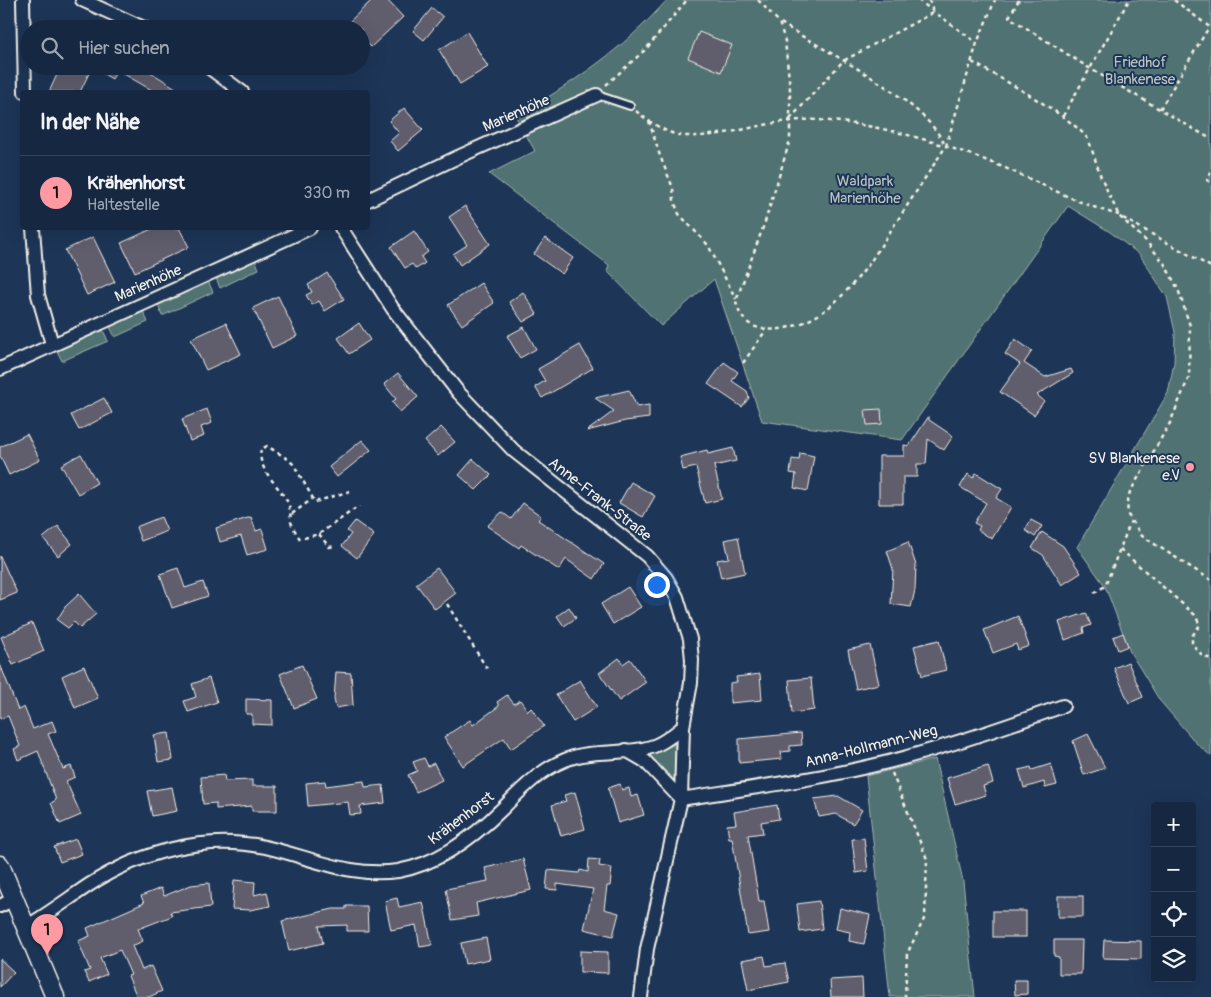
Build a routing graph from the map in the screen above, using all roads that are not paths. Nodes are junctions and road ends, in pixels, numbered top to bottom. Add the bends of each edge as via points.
1 (23, 0) edge
2 (82, 0) edge
3 (23, 20) edge
4 (126, 20) edge
5 (25, 75) edge
6 (219, 75) edge
7 (25, 90) edge
8 (239, 90) edge
9 (597, 94) joint
10 (630, 106) road end
11 (370, 199) edge
12 (32, 230) edge
13 (306, 230) edge
14 (342, 230) edge
15 (52, 344) junction
16 (0, 369) edge
17 (1063, 706) dead end
18 (683, 727) junction
19 (626, 750) junction
20 (681, 798) junction
21 (0, 865) edge
22 (7, 903) edge
23 (26, 927) junction
24 (55, 997) edge
25 (641, 997) edge

1 - 3 street
2 - 4 street
5 - 7 street
6 - 8 street
9 - 10 lane
9 - 11 street, Marienhöhe
12 - 15 street via 38,295
13 - 15 street, Marienhöhe
14 - 18 street, Anne-Frank-Straße via 424,351 492,430 545,478 630,540 666,578 677,597 690,639 691,682
15 - 16 street, Marienhöhe
17 - 20 street, Anna-Hollmann-Weg via 982,735 888,762 784,784
18 - 19 street, Krähenhorst via 654,746
18 - 20 street, Anne-Frank-Straße
19 - 20 street via 645,761
19 - 23 street, Krähenhorst via 590,752 544,771 462,842 421,864 398,870 352,871 263,847 196,844 164,851 113,871
20 - 25 street, Anne-Frank-Straße via 647,949
21 - 22 main road
22 - 23 main road
23 - 24 main road

